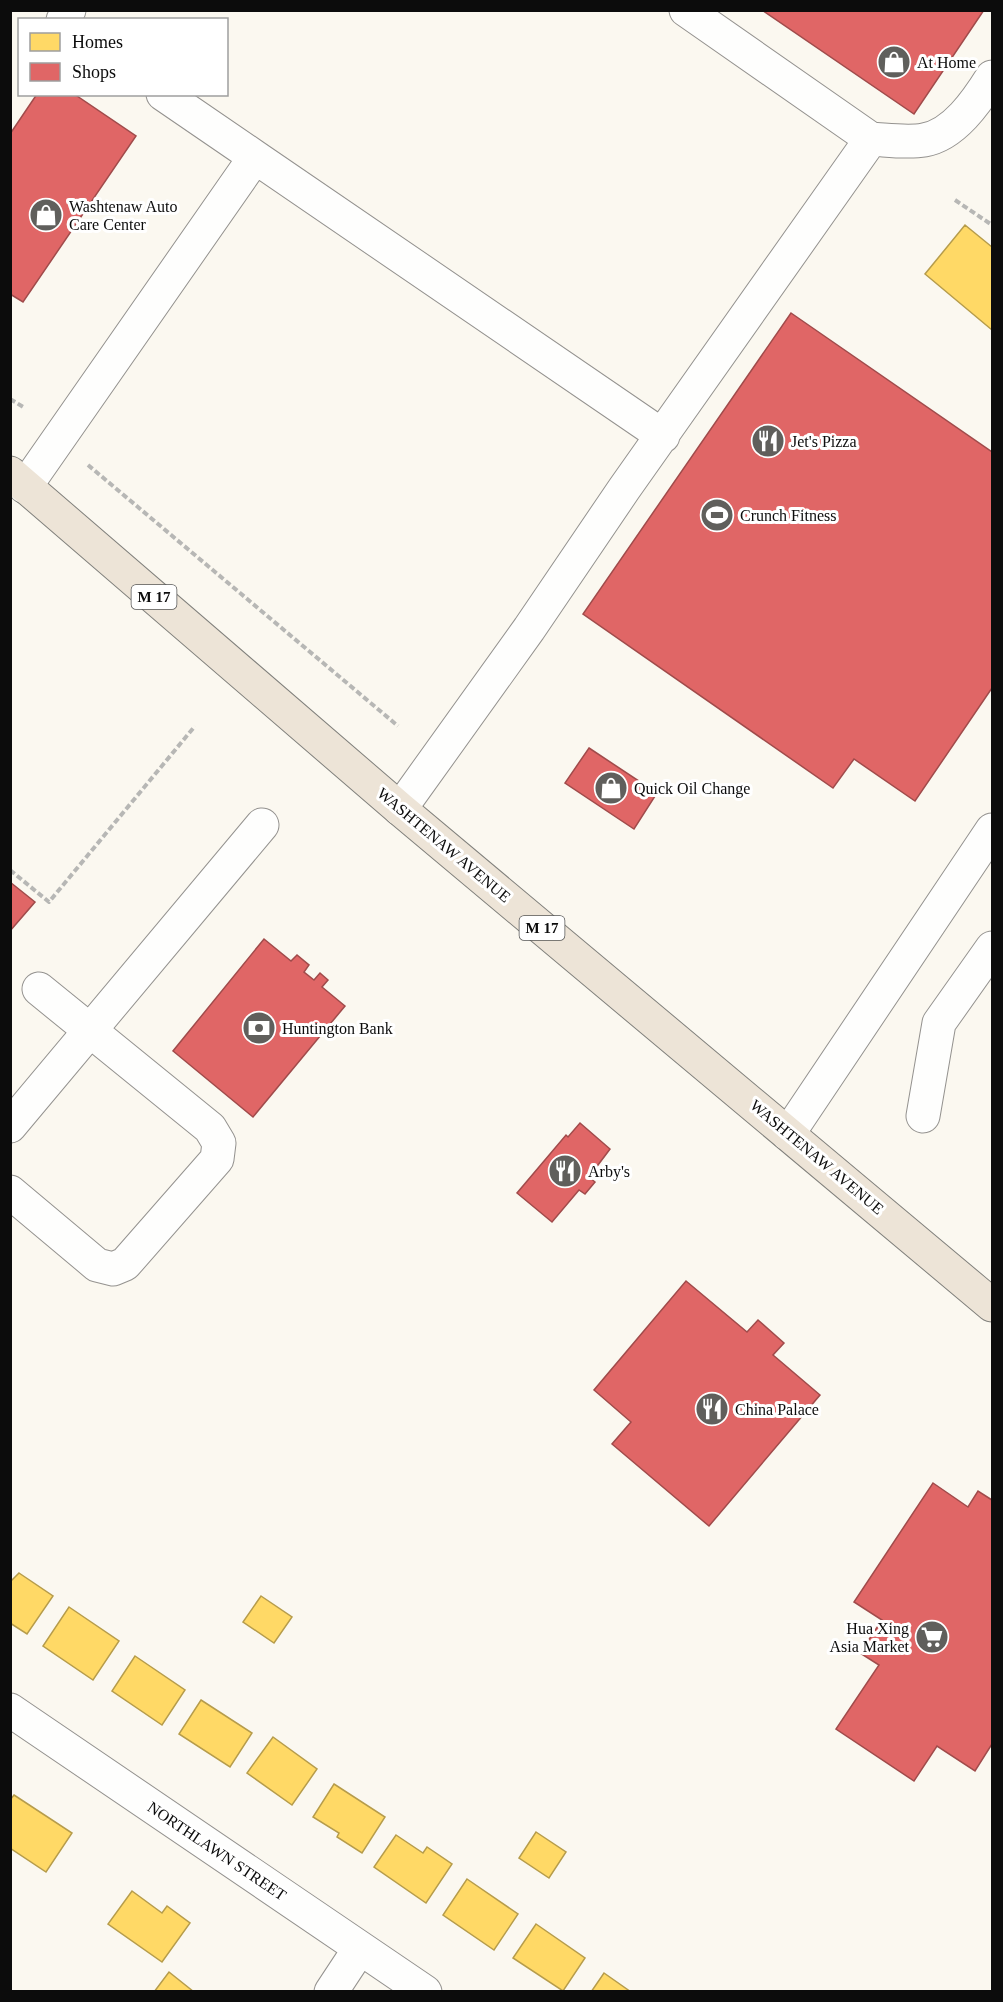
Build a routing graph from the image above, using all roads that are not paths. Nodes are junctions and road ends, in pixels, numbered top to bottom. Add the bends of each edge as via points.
1 (686, 10) edge
2 (993, 77) edge
3 (166, 96) edge
4 (871, 139) junction
5 (255, 157) junction
6 (663, 436) junction
7 (18, 480) edge
8 (400, 809) junction
9 (262, 825) dead end
10 (993, 830) edge
11 (993, 948) edge
12 (39, 989) dead end
13 (90, 1030) junction
14 (923, 1116) dead end
15 (10, 1126) edge
16 (788, 1134) junction
17 (10, 1192) edge
18 (993, 1305) edge
19 (10, 1710) edge
20 (360, 1948) junction
21 (331, 1992) edge
22 (425, 1992) edge

1 - 4 street
2 - 4 street via 977,100 946,131 924,141
3 - 5 street
4 - 6 street
5 - 6 street
5 - 7 street
6 - 8 street
7 - 8 main road, WASHTENAW AVENUE / M 17
8 - 16 main road, WASHTENAW AVENUE / M 17
9 - 13 street
10 - 16 street
11 - 14 street via 939,1023
12 - 13 street
13 - 15 street
13 - 17 street via 210,1128 219,1143 217,1159 125,1264 113,1269 97,1265
16 - 18 main road, WASHTENAW AVENUE / M 17
19 - 20 street, NORTHLAWN STREET
20 - 21 street
20 - 22 street, NORTHLAWN STREET

